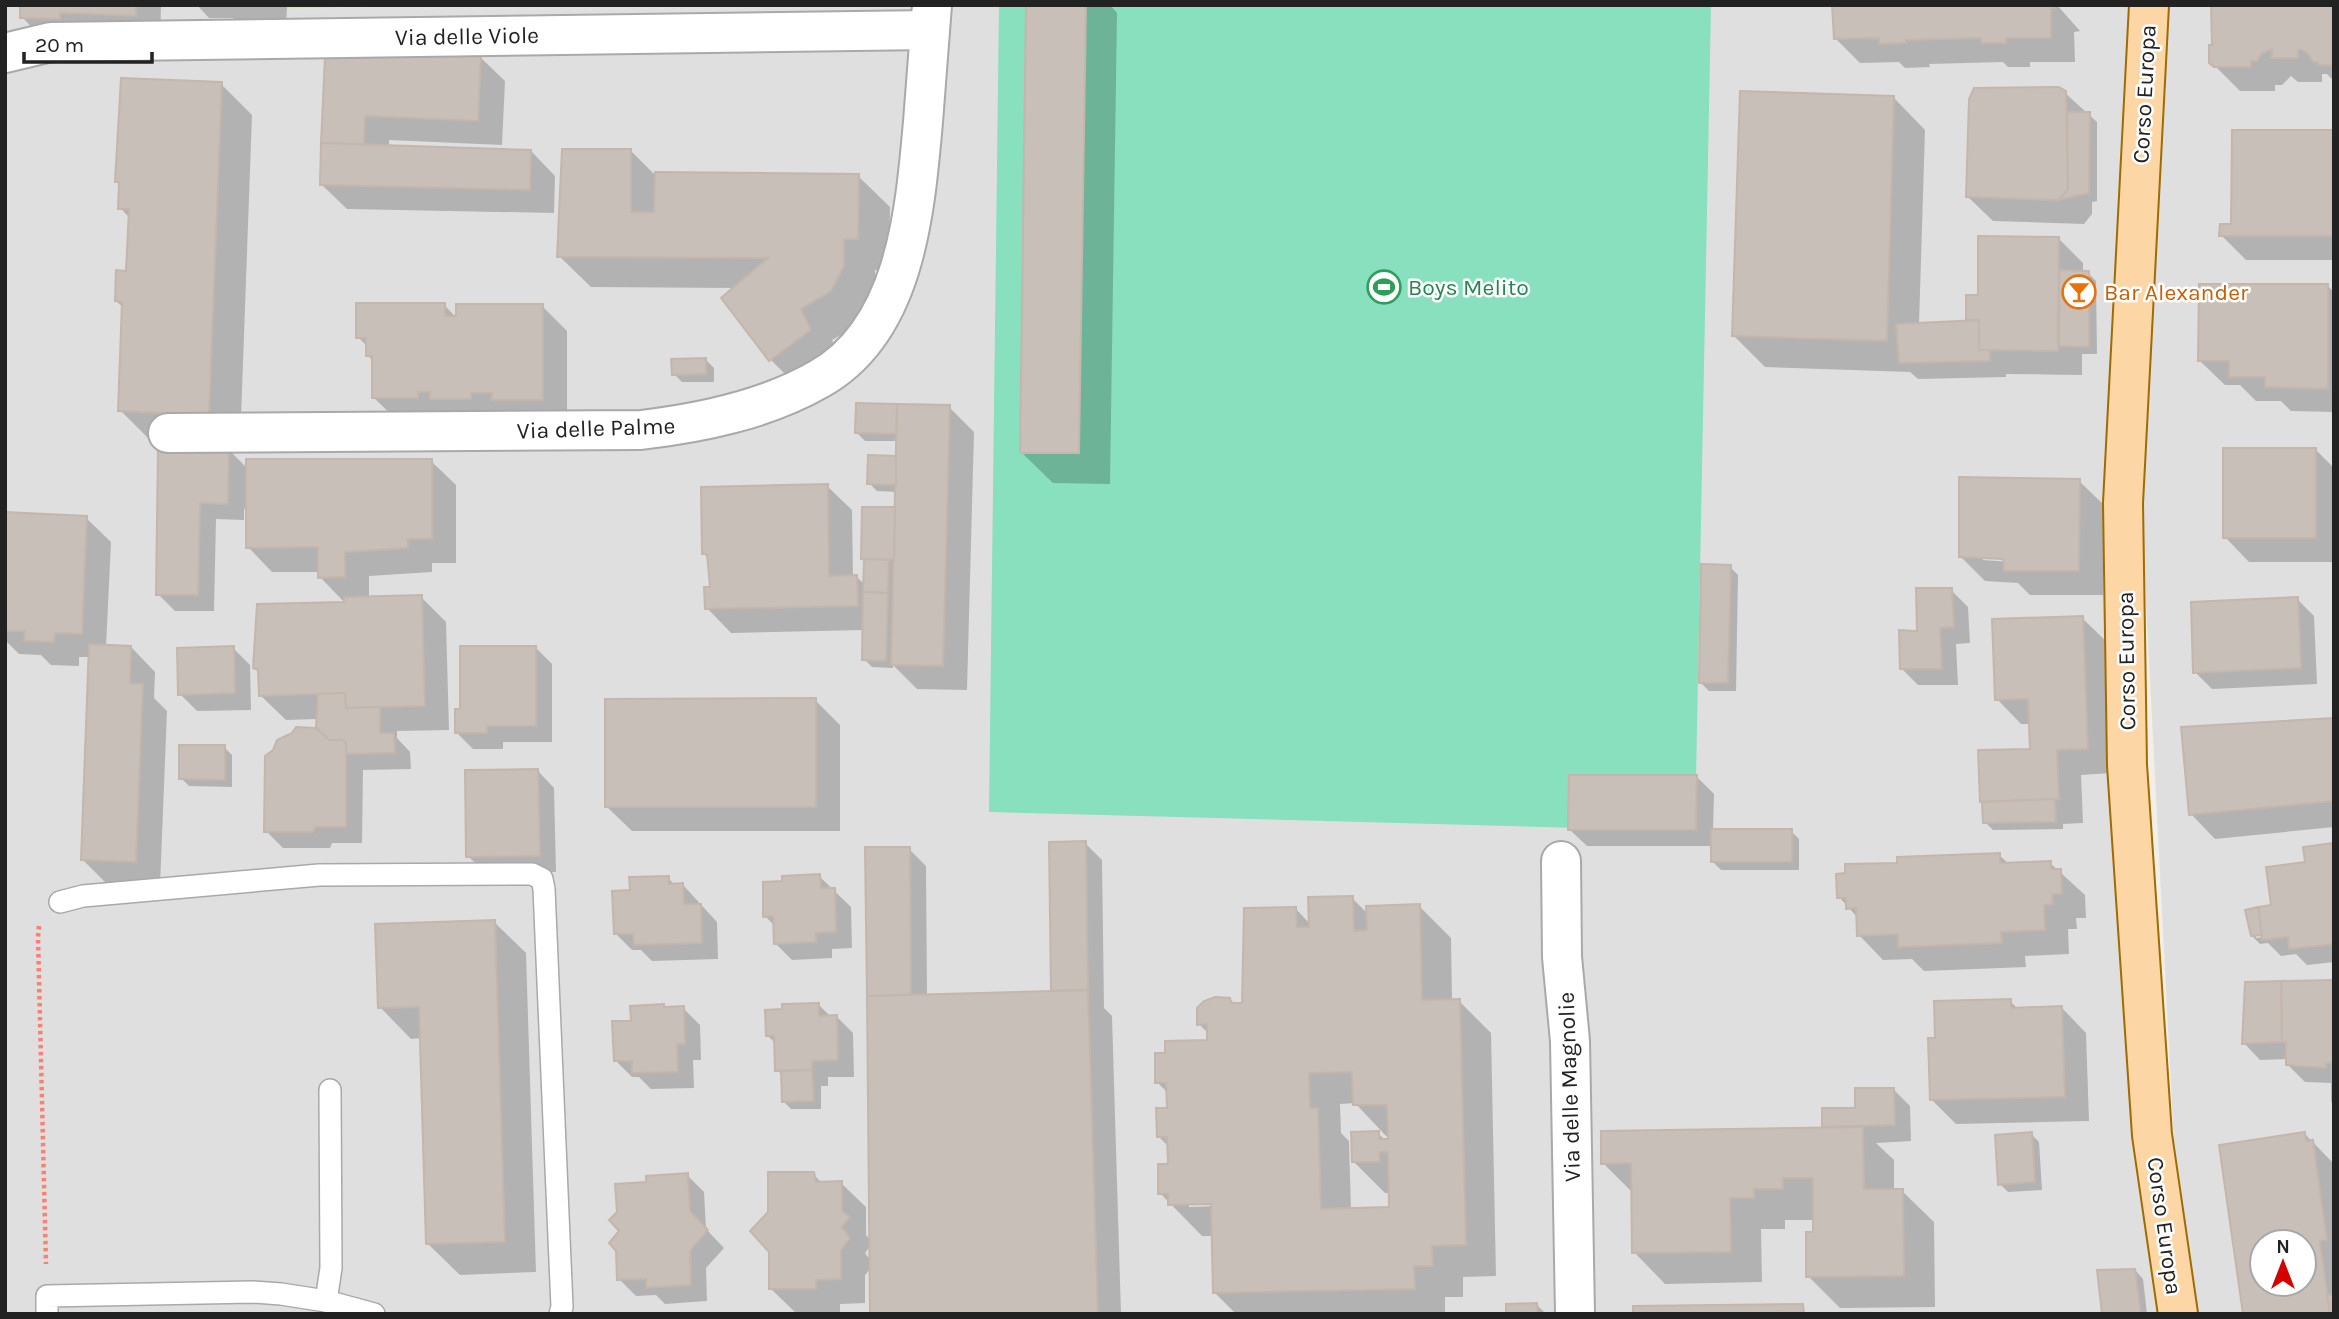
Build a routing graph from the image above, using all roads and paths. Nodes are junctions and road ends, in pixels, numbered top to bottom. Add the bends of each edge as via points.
1 (2149, 5) edge
2 (931, 18) edge
3 (5, 53) edge
4 (168, 433) dead end
5 (1561, 861) dead end
6 (60, 902) joint
7 (330, 1090) dead end
8 (326, 1301) junction
9 (47, 1305) edge
10 (374, 1314) edge
11 (560, 1314) edge
12 (1575, 1314) edge
13 (2178, 1314) edge

1 - 13 main road, Corso Europa via 2123,503 2127,765 2152,1135
2 - 3 street, Via delle Viole via 51,42
2 - 4 street, Via delle Palme via 916,200 904,254 869,333 850,356 820,379 734,413 640,430
5 - 12 street, Via delle Magnolie
6 - 9 path via 45,914 38,937
6 - 11 lane via 83,896 319,875 532,874 542,879
7 - 8 lane via 331,1268
8 - 9 lane via 253,1292
8 - 10 lane

